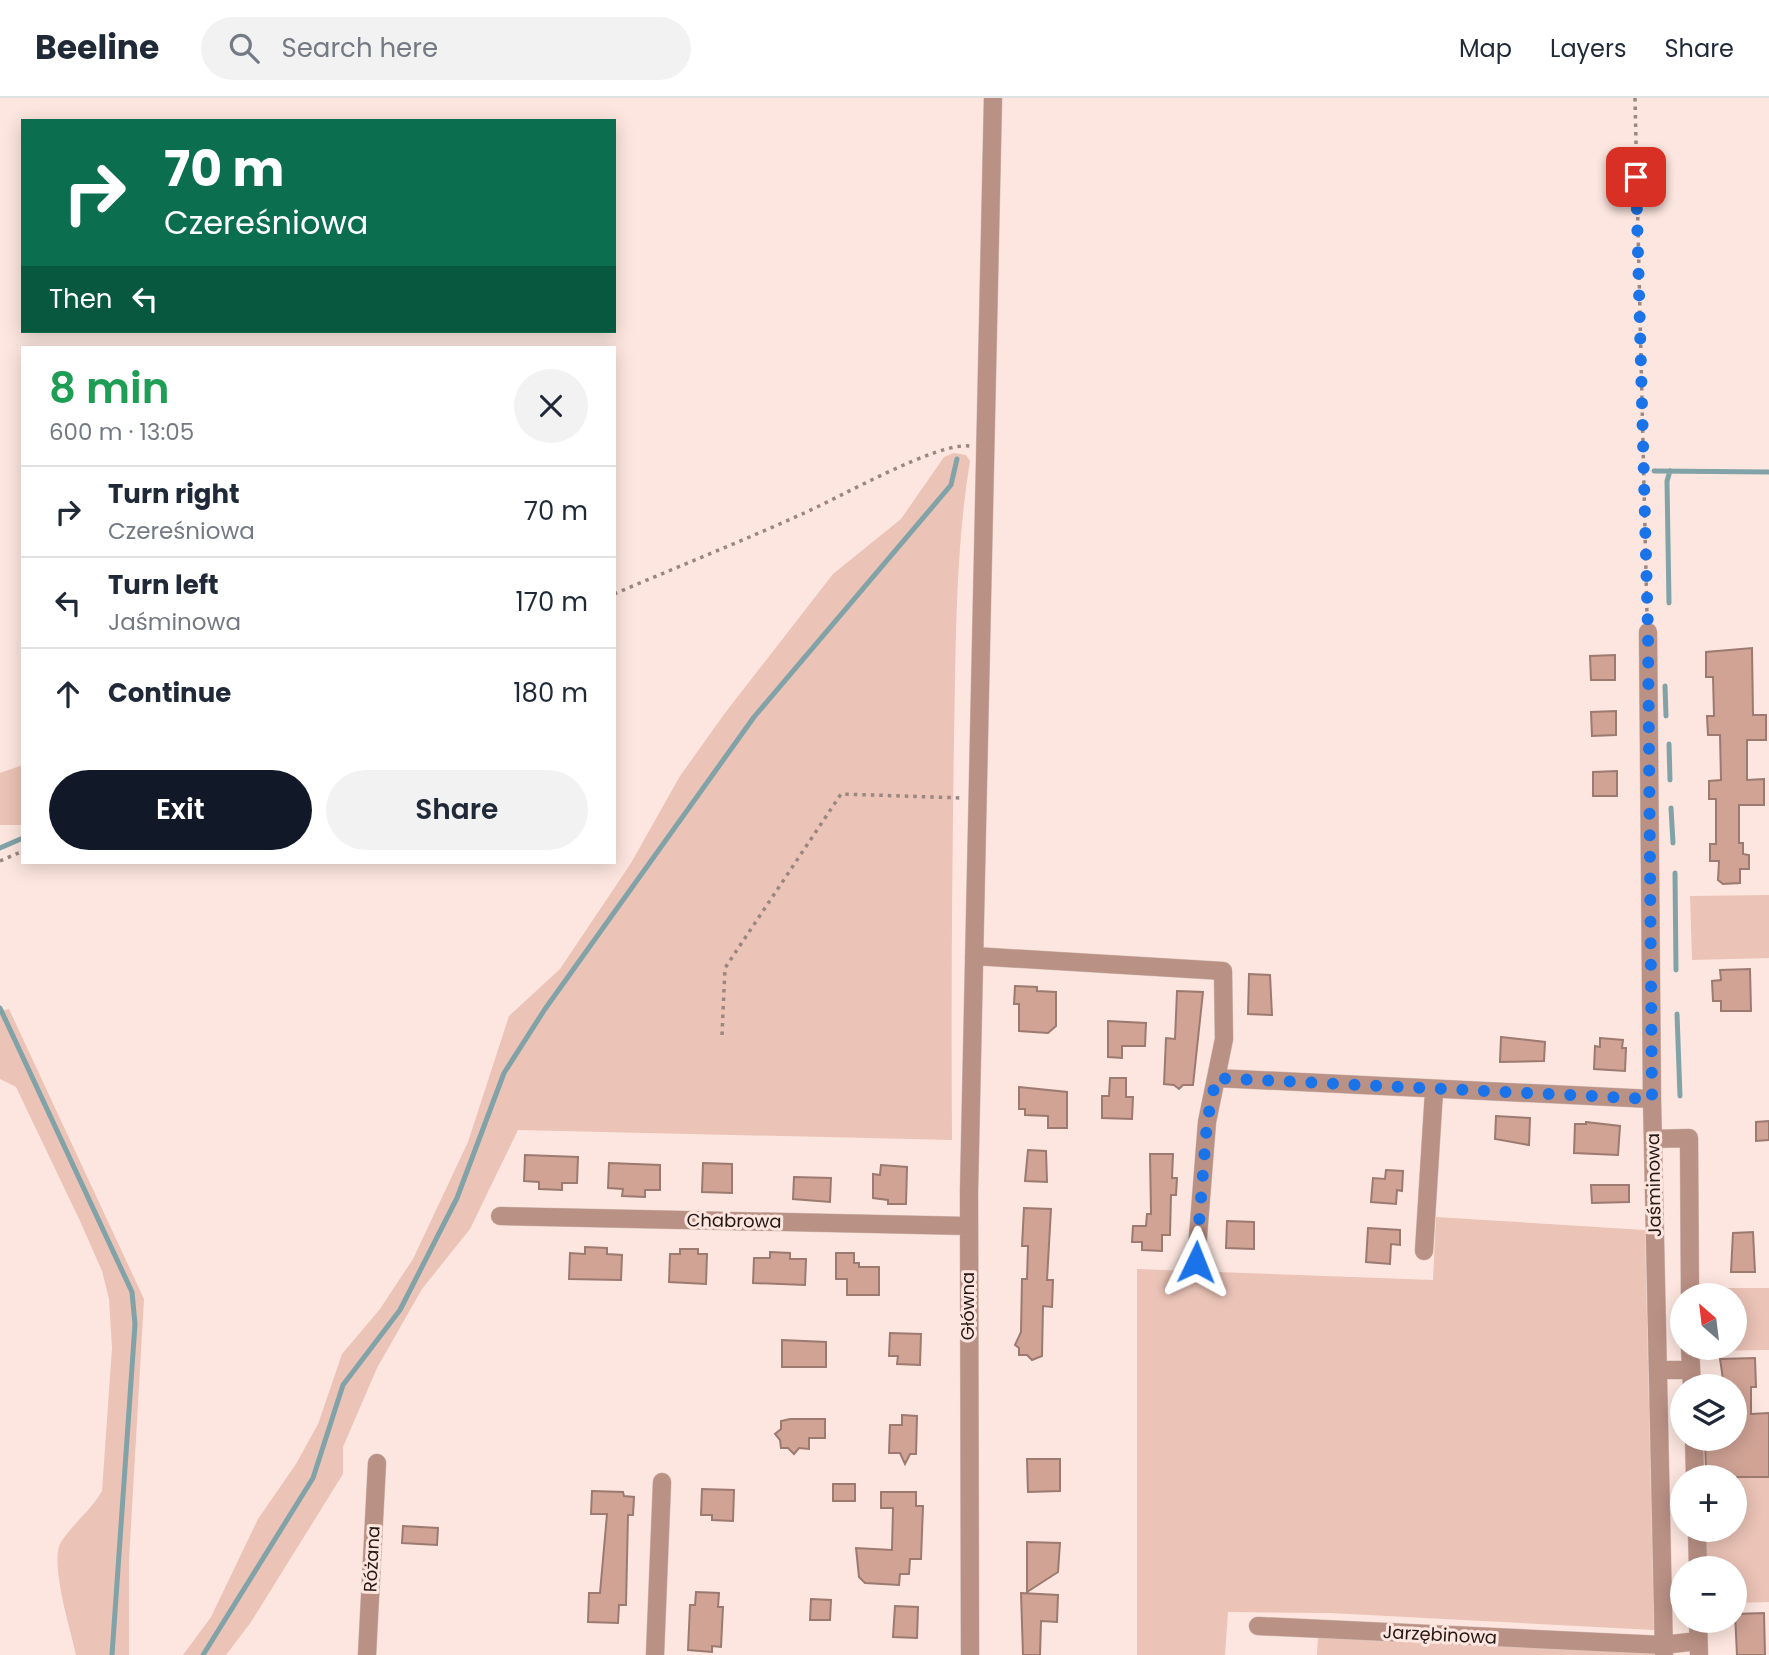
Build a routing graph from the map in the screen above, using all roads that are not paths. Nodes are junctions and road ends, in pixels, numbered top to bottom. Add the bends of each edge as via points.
1 (993, 98) edge
2 (1648, 632) road end
3 (974, 956) junction
4 (1216, 1078) junction
5 (1434, 1091) junction
6 (1652, 1099) junction
7 (1653, 1139) junction
8 (500, 1216) dead end
9 (968, 1226) junction
10 (1424, 1251) dead end
11 (1196, 1262) dead end
12 (1690, 1283) edge
13 (1658, 1370) junction
14 (1675, 1374) edge
15 (377, 1463) dead end
16 (662, 1482) dead end
17 (1258, 1626) dead end
18 (1698, 1648) edge
19 (1663, 1650) edge
20 (367, 1655) edge
21 (654, 1655) edge
22 (970, 1655) edge

1 - 3 street, Główna
2 - 6 street, Jaśminowa
3 - 4 street via 1223,971 1224,1039
3 - 9 street, Główna
4 - 5 street
4 - 11 street via 1207,1122
5 - 6 street
5 - 10 street
6 - 7 street, Jaśminowa
7 - 12 street via 1689,1138
7 - 13 street, Jaśminowa
8 - 9 street, Chabrowa
9 - 22 street, Główna
13 - 14 street
13 - 19 street, Jaśminowa
15 - 20 street, Różana
16 - 21 street
17 - 19 street, Jarzębinowa
18 - 19 street, Jarzębinowa

